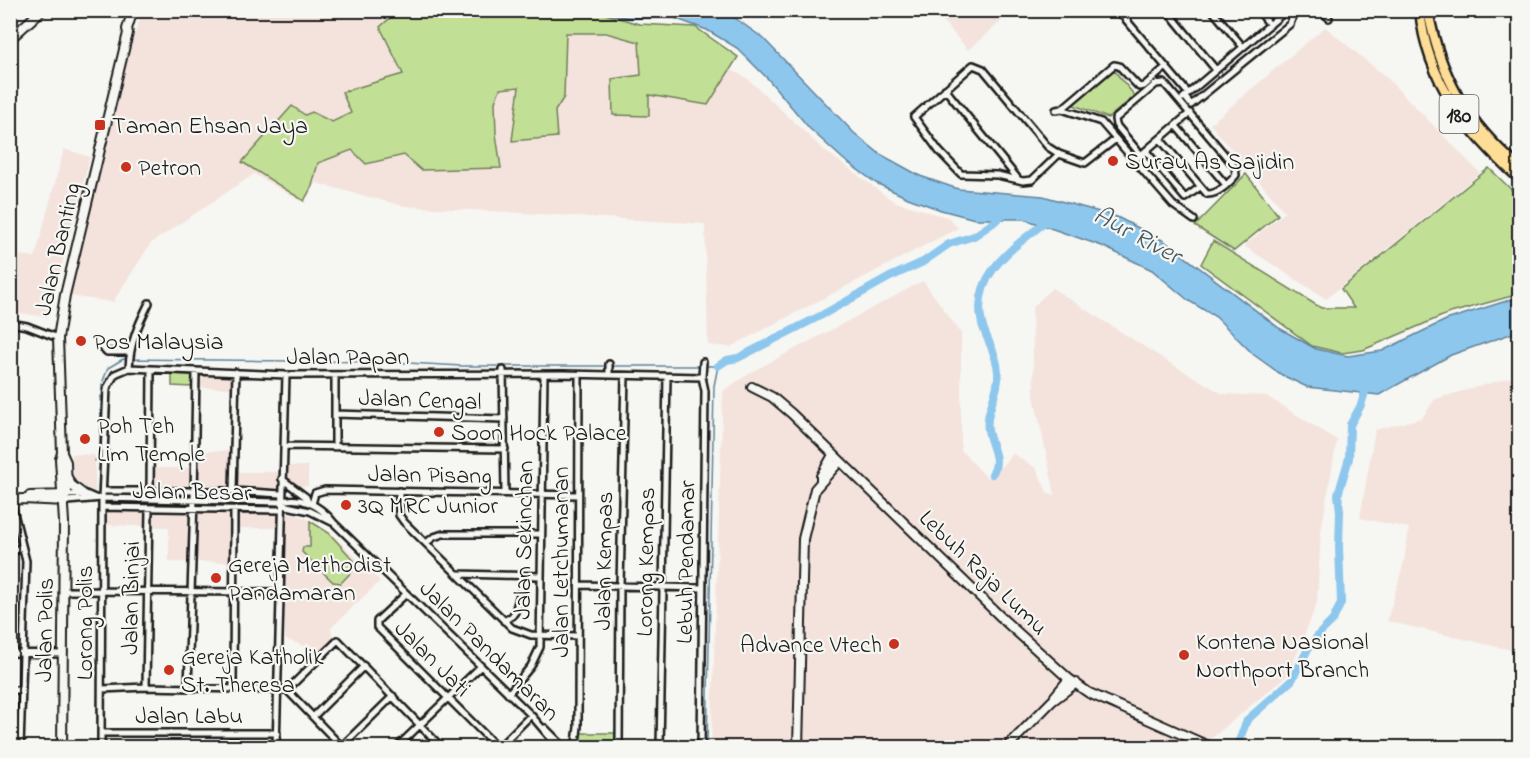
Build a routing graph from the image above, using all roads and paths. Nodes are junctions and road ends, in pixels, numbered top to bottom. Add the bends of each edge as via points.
1 (42, 10) edge
2 (134, 10) edge
3 (139, 10) edge
4 (1167, 10) edge
5 (1212, 10) edge
6 (1258, 10) edge
7 (1288, 10) edge
8 (1321, 10) edge
9 (1420, 10) edge
10 (1428, 10) edge
11 (1122, 15) dead end
12 (1329, 18) dead end
13 (1270, 25) junction
14 (1428, 32) junction
15 (128, 33) junction
16 (10, 39) edge
17 (1243, 47) junction
18 (1166, 68) junction
19 (1216, 69) junction
20 (945, 89) junction
21 (1184, 97) junction
22 (1190, 113) junction
23 (1176, 126) junction
24 (1116, 139) junction
25 (1160, 139) junction
26 (1144, 153) junction
27 (1059, 154) junction
28 (1135, 160) junction
29 (1520, 168) edge
30 (1018, 179) junction
31 (1520, 179) edge
32 (1226, 185) junction
33 (1200, 187) junction
34 (1194, 220) dead end
35 (149, 303) dead end
36 (10, 323) edge
37 (58, 339) junction
38 (102, 347) dead end
39 (129, 360) junction
40 (703, 363) dead end
41 (151, 369) junction
42 (196, 371) junction
43 (236, 372) junction
44 (503, 373) junction
45 (702, 374) junction
46 (286, 375) junction
47 (335, 375) junction
48 (543, 375) junction
49 (579, 376) junction
50 (625, 376) junction
51 (667, 377) junction
52 (752, 387) dead end
53 (335, 414) junction
54 (504, 419) junction
55 (284, 446) junction
56 (335, 447) junction
57 (825, 447) junction
58 (505, 449) junction
59 (833, 455) junction
60 (839, 462) junction
61 (827, 471) junction
62 (851, 471) junction
63 (64, 475) junction
64 (282, 480) junction
65 (150, 490) junction
66 (195, 491) junction
67 (233, 491) junction
68 (399, 491) junction
69 (505, 493) junction
70 (541, 494) junction
71 (85, 495) junction
72 (103, 495) junction
73 (579, 495) junction
74 (41, 498) junction
75 (64, 498) junction
76 (95, 498) junction
77 (195, 499) junction
78 (11, 500) edge
79 (281, 500) junction
80 (310, 503) junction
81 (102, 507) junction
82 (149, 509) junction
83 (194, 509) junction
84 (234, 510) junction
85 (281, 510) junction
86 (64, 522) junction
87 (334, 523) junction
88 (541, 534) junction
89 (426, 543) junction
90 (22, 546) junction
91 (10, 554) edge
92 (458, 574) junction
93 (525, 576) junction
94 (541, 576) junction
95 (579, 585) junction
96 (620, 585) junction
97 (662, 586) junction
98 (702, 588) junction
99 (103, 590) junction
100 (64, 591) junction
101 (148, 591) junction
102 (192, 591) junction
103 (233, 591) junction
104 (280, 592) junction
105 (406, 594) junction
106 (504, 621) junction
107 (539, 635) junction
108 (578, 636) junction
109 (10, 653) edge
110 (23, 654) junction
111 (63, 654) junction
112 (364, 666) junction
113 (480, 667) junction
114 (1060, 670) junction
115 (1072, 681) junction
116 (146, 687) junction
117 (188, 688) junction
118 (102, 689) junction
119 (233, 689) junction
120 (278, 689) junction
121 (10, 690) edge
122 (22, 690) junction
123 (287, 690) junction
124 (1089, 693) junction
125 (508, 694) junction
126 (1060, 694) junction
127 (393, 696) junction
128 (448, 698) junction
129 (531, 715) junction
130 (314, 717) junction
131 (539, 724) junction
132 (420, 725) junction
133 (10, 729) edge
134 (20, 730) junction
135 (101, 733) junction
136 (277, 733) junction
137 (20, 747) edge
138 (62, 747) edge
139 (101, 747) edge
140 (276, 747) edge
141 (342, 747) edge
142 (396, 747) edge
143 (442, 747) edge
144 (498, 747) edge
145 (559, 747) edge
146 (565, 747) edge
147 (573, 747) edge
148 (619, 747) edge
149 (660, 747) edge
150 (701, 747) edge
151 (798, 747) edge
152 (1006, 747) edge
153 (1208, 747) edge

1 - 16 street
2 - 15 street, Jalan Banting
3 - 15 street
4 - 19 street
5 - 17 street
6 - 13 street
7 - 13 street
7 - 21 street via 1293,16 1290,24 1191,105
8 - 12 street
9 - 14 main road, 180
10 - 14 main road, 180
11 - 18 street
13 - 17 street
14 - 29 main road, 180 via 1451,87 1469,116
14 - 31 main road, 180 via 1433,65 1461,117 1486,148
15 - 37 street, Jalan Banting
17 - 19 street
18 - 21 street
18 - 24 street via 1139,87 1114,65 1059,110 1097,119
19 - 21 street
20 - 27 street via 970,67 983,69 1042,141
20 - 30 street
20 - 30 street via 914,117 939,151 961,174
21 - 22 street
21 - 26 street via 1159,82 1115,119
22 - 23 street
22 - 32 street via 1235,167 1236,175
23 - 25 street
23 - 32 street
24 - 27 street via 1085,163
24 - 28 street
25 - 26 street
25 - 33 street
26 - 28 street
26 - 33 street via 1185,198
27 - 30 street via 1032,180
28 - 34 street via 1173,205
32 - 33 street via 1213,194
35 - 39 street via 136,329
36 - 37 street
37 - 63 street, Jalan Banting via 60,459
38 - 39 street, Jalan Papan
39 - 41 street, Jalan Papan
39 - 72 street via 107,388
40 - 45 street, Lebuh Pendamar
41 - 42 street, Jalan Papan
41 - 65 street
42 - 43 street, Jalan Papan
42 - 66 street
43 - 46 street, Jalan Papan
43 - 67 street
44 - 47 street, Jalan Papan
44 - 48 street, Jalan Papan
44 - 54 street
45 - 51 street, Jalan Papan
45 - 98 street, Lebuh Pendamar
46 - 47 street, Jalan Papan
46 - 55 street
47 - 53 street
48 - 49 street, Jalan Papan
48 - 70 street, Jalan Sekinchan
49 - 50 street, Jalan Papan via 609,370
49 - 73 street, Jalan Letchumanan
50 - 51 street, Jalan Papan
50 - 96 street, Jalan Kempas
51 - 97 street, Lorong Kempas
52 - 57 street, Lebuh Raja Lumu via 777,401
53 - 54 street, Jalan Cengal
53 - 56 street
54 - 58 street
55 - 56 street
55 - 64 street
56 - 58 street
57 - 59 street, Lebuh Raja Lumu
57 - 61 street
58 - 69 street
59 - 60 street, Lebuh Raja Lumu
59 - 61 street
60 - 61 street
60 - 62 street, Lebuh Raja Lumu
61 - 62 street
61 - 151 street via 813,494 803,539
62 - 114 street, Lebuh Raja Lumu
63 - 71 street
63 - 74 street
63 - 75 street, Jalan Banting
64 - 79 street
64 - 80 street, Jalan Pandamaran
65 - 66 street, Jalan Besar
65 - 72 street, Jalan Besar
66 - 67 street, Jalan Besar
66 - 77 street
67 - 79 street, Jalan Besar
68 - 69 street, Jalan Pisang
68 - 80 street, Jalan Pisang via 317,491
68 - 89 street via 399,515
69 - 70 street, Jalan Pisang
70 - 73 street, Jalan Pisang
70 - 88 street, Jalan Sekinchan
71 - 75 street
71 - 76 street
72 - 76 street
72 - 77 street
72 - 81 street, Lorong Polis
73 - 95 street, Jalan Letchumanan
74 - 75 street
74 - 78 street via 32,495
74 - 86 street via 57,508
75 - 76 street
75 - 86 street, Jalan Polis
77 - 79 street
77 - 83 street
78 - 90 street
79 - 80 street
79 - 85 street
79 - 87 street
80 - 87 street, Jalan Pandamaran via 326,512
81 - 82 street, Jalan Besar
81 - 99 street, Lorong Polis
82 - 83 street, Jalan Besar
82 - 101 street, Jalan Binjai
83 - 84 street, Jalan Besar
83 - 102 street
84 - 85 street, Jalan Besar
84 - 103 street
85 - 104 street
86 - 100 street, Jalan Polis
87 - 105 street, Jalan Pandamaran
88 - 89 street via 443,534
88 - 94 street, Jalan Sekinchan
89 - 92 street
90 - 91 street
90 - 110 street via 26,561
92 - 93 street
92 - 106 street
93 - 94 street
93 - 106 street via 515,612
94 - 107 street, Jalan Sekinchan
95 - 96 street
95 - 108 street, Jalan Letchumanan
96 - 97 street
96 - 148 street, Jalan Kempas
97 - 98 street
97 - 149 street, Lorong Kempas
98 - 150 street, Lebuh Pendamar
99 - 100 street
99 - 101 street
99 - 118 street, Lorong Polis
100 - 111 street, Jalan Polis
101 - 102 street
101 - 116 street, Jalan Binjai
102 - 103 street
102 - 117 street
103 - 104 street
103 - 119 street
104 - 120 street
105 - 113 street, Jalan Pandamaran
105 - 128 street, Jalan Jati via 377,621 377,627
106 - 107 street via 524,633
107 - 108 street
107 - 125 street, Jalan Sekinchan via 539,653
108 - 147 street, Jalan Letchumanan via 578,727
109 - 110 street
110 - 111 street
110 - 122 street
111 - 138 street, Jalan Polis
112 - 123 street via 338,640
112 - 127 street
112 - 130 street
113 - 125 street, Jalan Pandamaran
113 - 128 street
114 - 115 street, Lebuh Raja Lumu
114 - 126 street
115 - 124 street, Lebuh Raja Lumu
115 - 126 street
116 - 117 street
116 - 118 street
117 - 119 street
118 - 135 street, Lorong Polis
119 - 120 street
120 - 123 street
120 - 136 street
121 - 122 street
122 - 134 street
123 - 130 street
124 - 126 street
124 - 153 street, Lebuh Raja Lumu
125 - 129 street, Jalan Pandamaran
126 - 152 street
127 - 132 street
127 - 141 street
128 - 132 street
128 - 144 street, Jalan Jati
129 - 131 street, Jalan Pandamaran
129 - 144 street
130 - 141 street
131 - 145 street, Jalan Pandamaran
131 - 146 street
132 - 142 street
132 - 143 street
133 - 134 street
134 - 137 street
135 - 136 street, Jalan Labu
135 - 139 street, Lorong Polis
136 - 140 street

